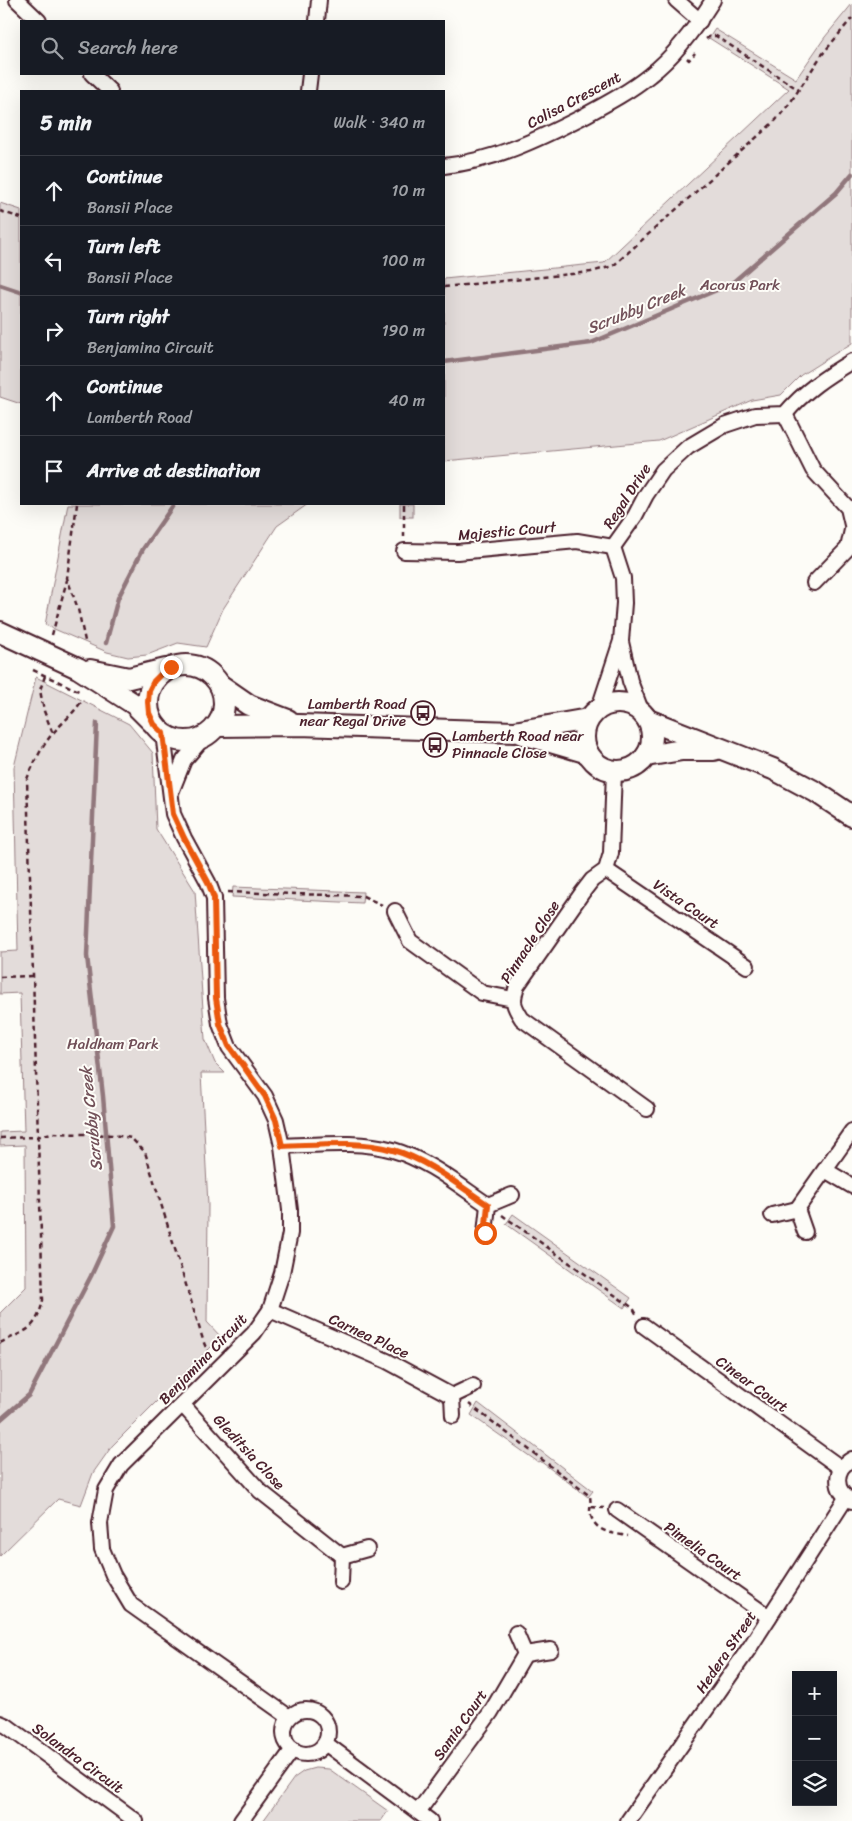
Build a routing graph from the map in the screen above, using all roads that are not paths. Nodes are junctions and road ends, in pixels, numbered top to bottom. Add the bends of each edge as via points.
1 (17, 0) edge
2 (319, 0) edge
3 (676, 0) edge
4 (713, 0) edge
5 (38, 20) edge
6 (317, 20) edge
7 (700, 21) junction
8 (93, 75) edge
9 (310, 75) edge
10 (109, 90) edge
11 (308, 90) edge
12 (445, 166) edge
13 (852, 361) edge
14 (785, 414) junction
15 (852, 525) edge
16 (852, 530) edge
17 (613, 547) junction
18 (404, 551) road end
19 (814, 584) dead end
20 (0, 632) edge
21 (621, 641) junction
22 (171, 667) junction
23 (78, 668) junction
24 (220, 685) junction
25 (594, 714) junction
26 (645, 716) junction
27 (299, 725) junction
28 (158, 728) junction
29 (211, 731) junction
30 (514, 732) junction
31 (726, 750) junction
32 (588, 753) junction
33 (646, 756) junction
34 (614, 771) junction
35 (171, 792) junction
36 (852, 816) edge
37 (606, 870) junction
38 (395, 911) road end
39 (747, 966) dead end
40 (513, 999) junction
41 (648, 1109) dead end
42 (852, 1131) edge
43 (282, 1146) junction
44 (825, 1170) junction
45 (852, 1186) edge
46 (512, 1195) dead end
47 (488, 1205) junction
48 (797, 1209) junction
49 (772, 1216) dead end
50 (805, 1232) dead end
51 (485, 1233) dead end
52 (270, 1310) junction
53 (644, 1326) road end
54 (473, 1386) dead end
55 (452, 1396) junction
56 (182, 1404) junction
57 (452, 1416) dead end
58 (847, 1463) edge
59 (849, 1500) edge
60 (618, 1510) dead end
61 (367, 1549) dead end
62 (342, 1556) junction
63 (341, 1582) dead end
64 (769, 1618) junction
65 (516, 1633) dead end
66 (551, 1650) dead end
67 (525, 1654) junction
68 (290, 1717) junction
69 (0, 1723) edge
70 (326, 1743) junction
71 (293, 1749) junction
72 (418, 1812) junction
73 (136, 1821) edge
74 (241, 1821) edge
75 (430, 1821) edge
76 (628, 1821) edge

1 - 5 street
2 - 6 street
3 - 7 street
4 - 7 street, Colisa Crescent
7 - 12 street, Colisa Crescent via 651,75 618,98 547,135 493,156
8 - 10 street
9 - 11 street
13 - 14 street via 820,380
14 - 15 street via 813,470 848,508
14 - 17 street, Regal Drive via 755,415 726,425 688,447 663,470
16 - 19 street via 848,548
17 - 18 street, Majestic Court via 577,541 457,552
17 - 21 street, Regal Drive via 623,578
20 - 23 street
21 - 25 street, Regal Drive
21 - 26 street, Regal Drive via 630,681
22 - 23 street via 129,678
22 - 24 street via 194,665 204,669
22 - 28 street via 154,681 149,691 149,713
23 - 28 street via 134,704
24 - 27 street via 249,705
24 - 29 street via 224,706 222,716
25 - 26 street via 609,703 621,703 633,706
25 - 30 street
25 - 32 street via 584,736
26 - 31 street
26 - 33 street via 652,738
27 - 29 street
27 - 30 street
28 - 29 street via 172,739 183,741 195,740
28 - 35 street, Benjamina Circuit
29 - 35 street, Benjamina Circuit via 184,760
30 - 32 street
31 - 33 street via 682,750
31 - 36 street via 773,769
32 - 34 street via 603,768
33 - 34 street via 632,768
34 - 37 street via 611,853
35 - 43 street, Benjamina Circuit via 173,814 214,898 216,998 220,1024 229,1046 265,1096 276,1120
37 - 39 street, Vista Court
37 - 40 street, Pinnacle Close via 582,893 517,986
38 - 40 street via 410,941 482,993
40 - 41 street, Pinnacle Close via 514,1008 522,1019
42 - 44 street
43 - 47 street via 364,1145 393,1150 425,1163
43 - 52 street, Benjamina Circuit via 290,1233
44 - 45 street
44 - 48 street
46 - 47 street
47 - 51 street
48 - 49 street
48 - 50 street
52 - 55 street, Carnea Place via 387,1361
52 - 56 street, Benjamina Circuit via 254,1333
53 - 58 street, Cinear Court
54 - 55 street
55 - 57 street
56 - 62 street, Gleditsia Close via 260,1491
56 - 68 street, Benjamina Circuit via 121,1465 106,1490 100,1523 102,1550 131,1605
58 - 59 street via 837,1480
59 - 64 street, Hedera Street
60 - 64 street, Pimelia Court
61 - 62 street
62 - 63 street
64 - 76 street, Hedera Street
65 - 67 street
66 - 67 street
67 - 72 street, Samia Court via 491,1712
68 - 70 street via 307,1709 320,1714 329,1730
68 - 71 street via 284,1730
69 - 73 street, Solandra Circuit
70 - 71 street via 307,1754
70 - 72 street
71 - 74 street
72 - 75 street

